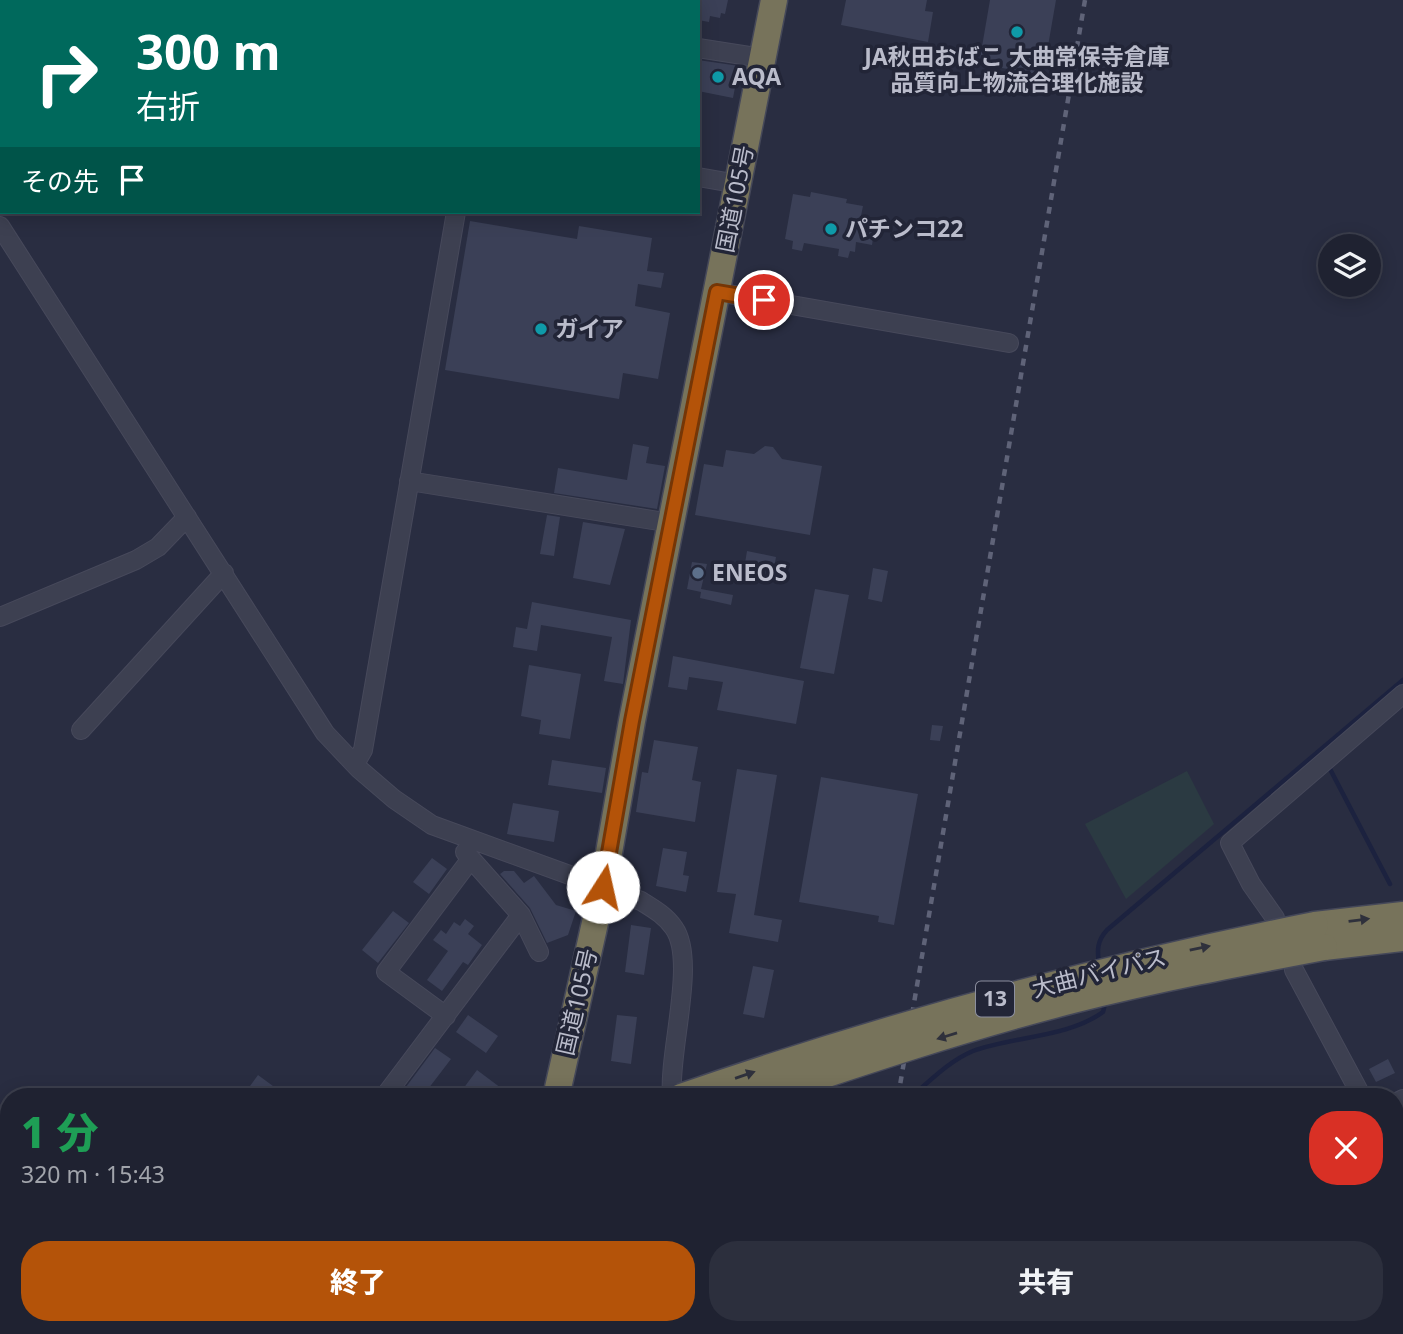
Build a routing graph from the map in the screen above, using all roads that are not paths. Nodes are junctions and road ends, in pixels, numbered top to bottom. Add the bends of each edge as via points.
1 (774, 0) edge
2 (700, 48) edge
3 (762, 58) junction
4 (700, 177) edge
5 (738, 184) junction
6 (456, 214) edge
7 (0, 226) edge
8 (717, 292) junction
9 (1009, 343) dead end
10 (409, 481) junction
11 (187, 517) junction
12 (671, 523) junction
13 (224, 573) junction
14 (0, 618) edge
15 (1403, 694) edge
16 (80, 730) dead end
17 (355, 764) junction
18 (453, 834) junction
19 (470, 860) junction
20 (603, 887) junction
21 (521, 915) junction
22 (1403, 915) edge
23 (1275, 918) dead end
24 (1319, 936) junction
25 (1403, 938) edge
26 (539, 952) dead end
27 (1294, 970) dead end
28 (446, 1016) junction
29 (394, 1088) edge
30 (558, 1088) edge
31 (671, 1088) edge
32 (707, 1088) edge
33 (785, 1088) edge
34 (1357, 1088) edge

1 - 3 highway, 国道105号
2 - 3 street
3 - 5 highway, 国道105号
4 - 5 street
5 - 8 highway, 国道105号
6 - 10 street
7 - 11 street
8 - 9 street
8 - 12 highway, 国道105号
10 - 12 street
10 - 17 street via 363,750
11 - 13 street
11 - 14 street via 158,547 136,560
12 - 20 highway, 国道105号
13 - 16 street
13 - 17 street via 326,733
15 - 23 street via 1230,843
17 - 18 street via 394,799
18 - 19 street
18 - 20 street
19 - 21 street
19 - 28 street via 386,972
20 - 30 highway, 国道105号
20 - 31 street via 663,915 682,946 685,962
21 - 26 street
21 - 28 street
24 -> 22 highway, 大曲バイパス / 13
24 - 25 highway, 大曲バイパス / 13
32 -> 24 highway, 大曲バイパス / 13, bridge via 834,1045 1125,965
24 -> 33 highway, 大曲バイパス / 13, bridge via 1073,1000
27 - 34 street
28 - 29 street

